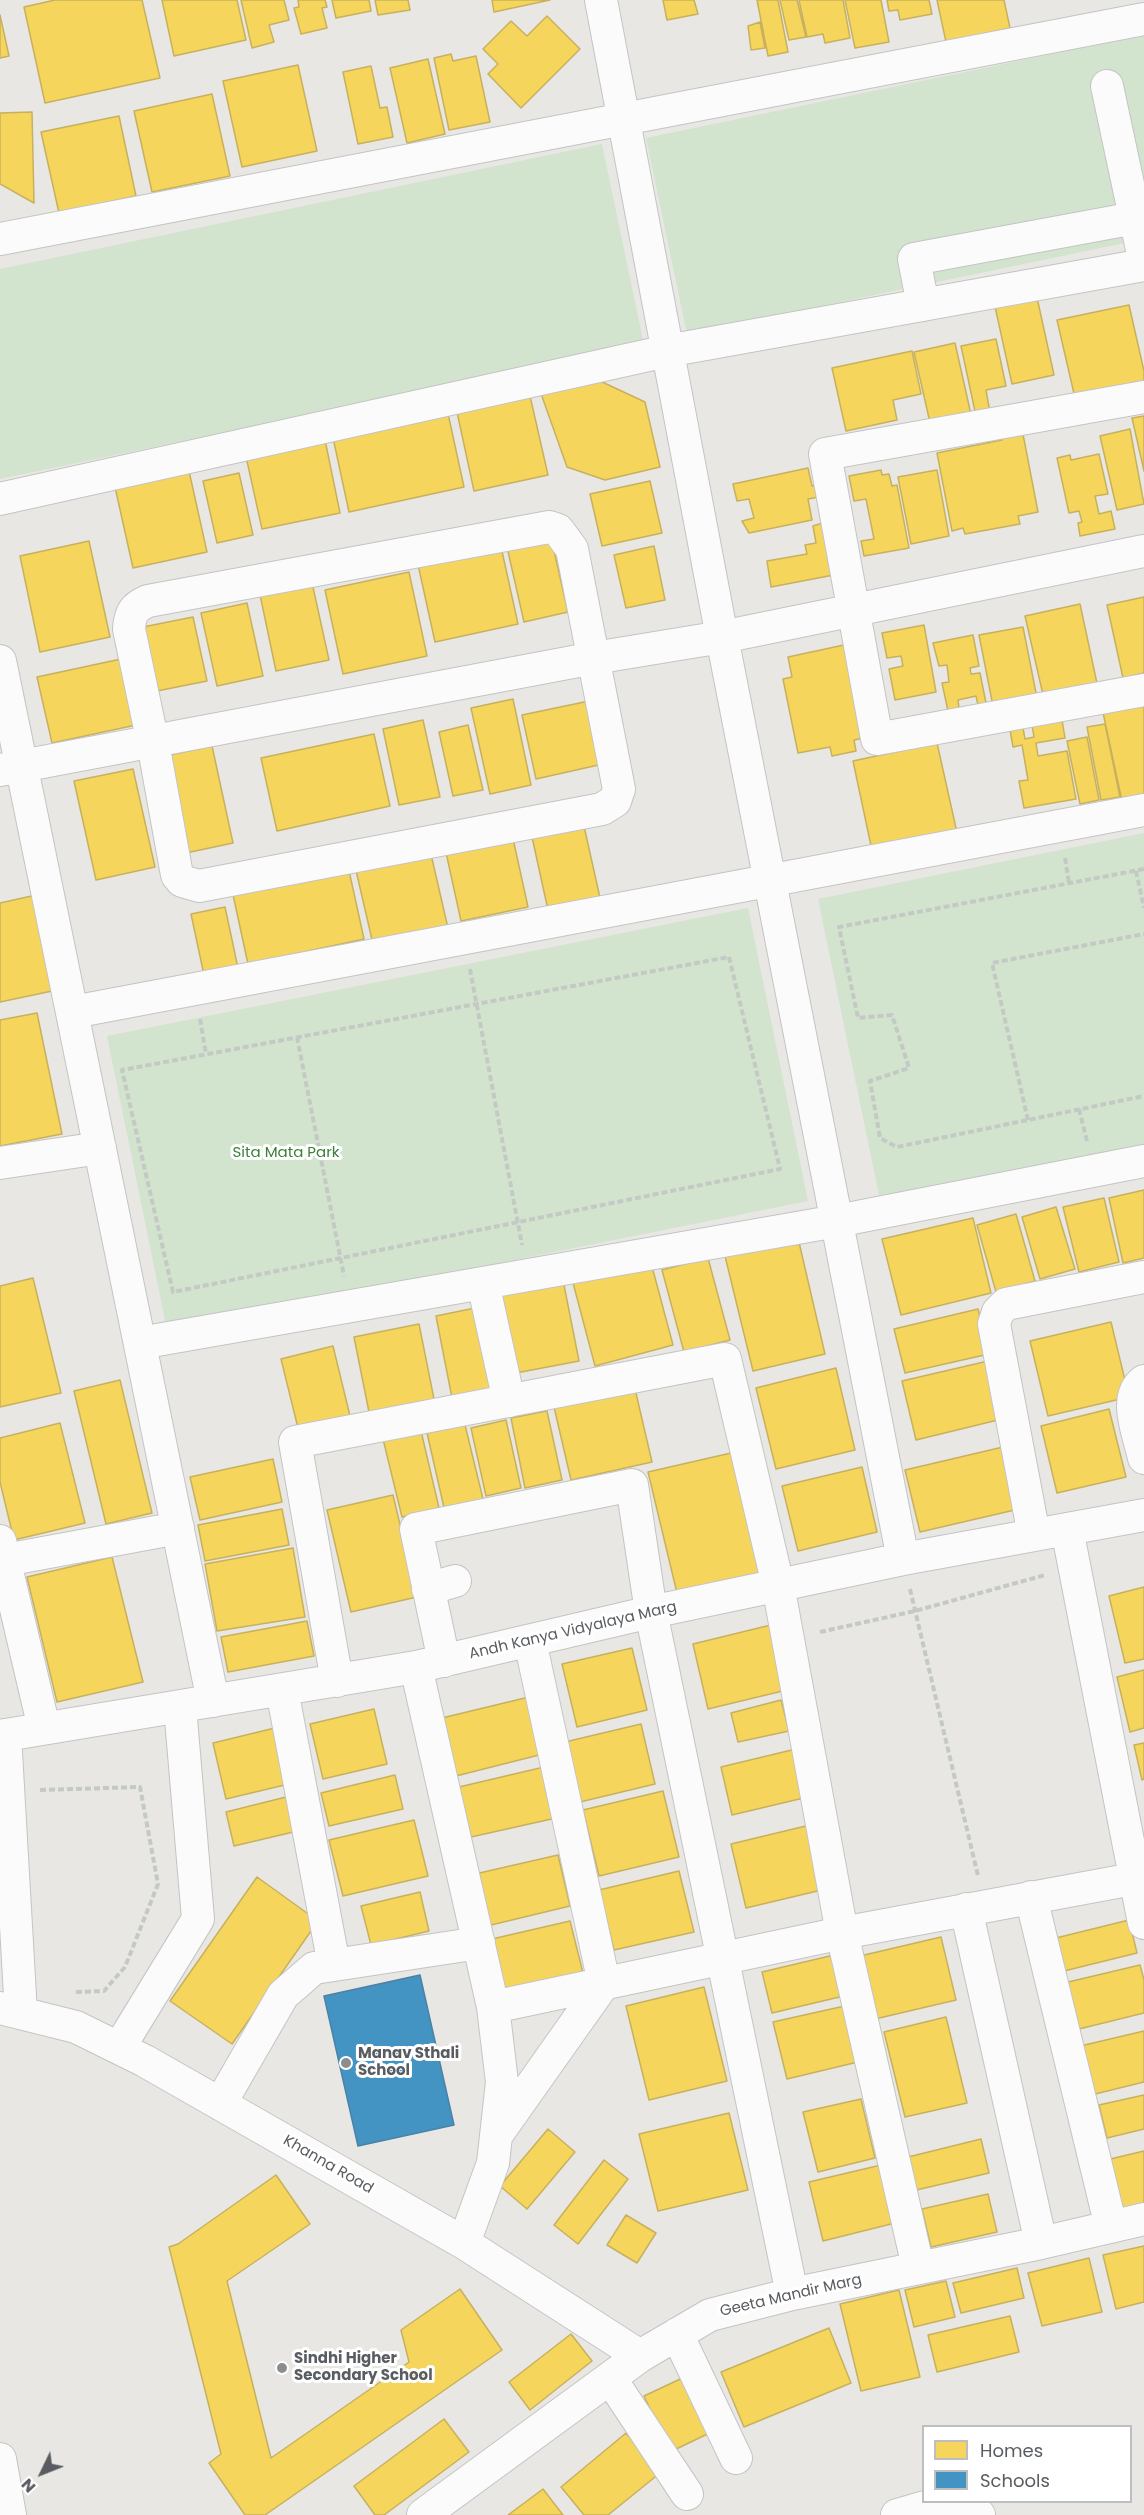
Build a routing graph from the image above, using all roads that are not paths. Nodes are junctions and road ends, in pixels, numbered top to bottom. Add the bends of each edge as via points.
1 (601, 0) edge
2 (1144, 19) edge
3 (1107, 86) dead end
4 (623, 119) junction
5 (1135, 218) junction
6 (0, 239) edge
7 (1025, 239) junction
8 (1144, 259) edge
9 (1144, 265) edge
10 (1033, 285) junction
11 (923, 305) junction
12 (667, 351) junction
13 (1144, 397) edge
14 (0, 499) edge
15 (1144, 551) edge
16 (854, 610) junction
17 (722, 638) junction
18 (594, 658) junction
19 (0, 661) edge
20 (1144, 690) edge
21 (153, 743) junction
22 (10, 769) edge
23 (1144, 810) edge
24 (770, 881) junction
25 (73, 1012) junction
26 (100, 1148) junction
27 (1144, 1161) edge
28 (0, 1163) edge
29 (837, 1221) junction
30 (1144, 1278) edge
31 (483, 1283) junction
32 (140, 1343) junction
33 (1144, 1381) edge
34 (509, 1401) junction
35 (1144, 1458) edge
36 (1144, 1515) edge
37 (178, 1528) junction
38 (1067, 1529) junction
39 (1034, 1535) junction
40 (2, 1554) edge
41 (903, 1559) junction
42 (778, 1585) junction
43 (651, 1612) junction
44 (530, 1641) junction
45 (430, 1664) junction
46 (337, 1681) junction
47 (282, 1690) junction
48 (213, 1701) junction
49 (180, 1707) junction
50 (44, 1728) junction
51 (3, 1735) edge
52 (1139, 1878) edge
53 (1031, 1897) junction
54 (976, 1907) junction
55 (1144, 1923) edge
56 (842, 1933) junction
57 (479, 1943) junction
58 (721, 1958) junction
59 (334, 1965) junction
60 (603, 1983) junction
61 (493, 2007) junction
62 (10, 2011) edge
63 (119, 2048) junction
64 (220, 2104) junction
65 (496, 2135) junction
66 (1144, 2219) edge
67 (1111, 2227) junction
68 (464, 2243) junction
69 (1041, 2243) junction
70 (918, 2267) junction
71 (792, 2294) junction
72 (677, 2334) junction
73 (640, 2356) junction
74 (610, 2378) junction
75 (736, 2458) dead end
76 (0, 2459) edge
77 (687, 2494) dead end
78 (946, 2503) edge
79 (964, 2503) edge
80 (10, 2515) edge
81 (423, 2515) edge
82 (897, 2515) edge
83 (979, 2515) edge

1 - 4 street
2 - 4 street
3 - 5 street
4 - 6 street
4 - 12 street
5 - 7 street
5 - 8 street
7 - 10 street
7 - 11 street via 914,259
9 - 10 street
10 - 11 street
11 - 12 street
12 - 14 street
12 - 17 street
13 - 16 street via 825,454
15 - 16 street
16 - 17 street
16 - 20 street via 877,739
17 - 18 street
17 - 24 street
18 - 21 street
18 - 21 street via 572,549 558,530 549,527 160,598 138,606 132,613 129,629
18 - 21 street via 619,789 615,801 602,809 190,885 177,875
19 - 22 street
21 - 22 street
22 - 25 street
23 - 24 street
24 - 25 street
24 - 29 street
25 - 26 street
26 - 28 street
26 - 32 street
27 - 29 street
29 - 31 street
29 - 41 street
30 - 39 street via 1006,1304 998,1312 994,1324
31 - 32 street
31 - 34 street
32 - 37 street
33 - 35 street via 1136,1387 1132,1402
34 - 42 street via 725,1359
34 - 46 street via 295,1442
36 - 38 street, Andh Kanya Vidyalaya Marg
37 - 40 street
37 - 48 street
38 - 39 street, Andh Kanya Vidyalaya Marg
38 - 52 street
39 - 41 street, Andh Kanya Vidyalaya Marg
40 - 50 street
41 - 42 street, Andh Kanya Vidyalaya Marg
42 - 43 street, Andh Kanya Vidyalaya Marg
42 - 56 street
43 - 44 street, Andh Kanya Vidyalaya Marg
43 - 45 street via 632,1485 416,1529 442,1585
43 - 58 street
44 - 45 street, Andh Kanya Vidyalaya Marg
44 - 60 street
45 - 46 street, Andh Kanya Vidyalaya Marg
45 - 57 street
46 - 47 street, Andh Kanya Vidyalaya Marg
47 - 48 street, Andh Kanya Vidyalaya Marg
47 - 59 street
48 - 49 street, Andh Kanya Vidyalaya Marg
49 - 50 street, Andh Kanya Vidyalaya Marg
49 - 63 street via 198,1919
50 - 51 street, Andh Kanya Vidyalaya Marg
51 - 62 street via 8,1791
52 - 53 street
52 - 55 street
53 - 54 street
53 - 67 street
54 - 56 street
54 - 69 street
56 - 58 street
56 - 70 street
57 - 59 street
57 - 61 street
58 - 60 street
58 - 71 street
59 - 64 street via 314,1968 283,1995
60 - 61 street
60 - 65 street
61 - 65 street via 502,2082
62 - 63 street, Khanna Road via 76,2027
63 - 64 street, Khanna Road
64 - 68 street, Khanna Road
65 - 68 street via 493,2163
66 - 67 street, Geeta Mandir Marg
67 - 69 street, Geeta Mandir Marg
68 - 73 street, Khanna Road
69 - 70 street, Geeta Mandir Marg
70 - 71 street, Geeta Mandir Marg
71 - 72 street, Geeta Mandir Marg via 710,2315
72 - 73 street, Geeta Mandir Marg
72 - 75 street
73 - 74 street, Geeta Mandir Marg
74 - 77 street
74 - 81 street, Geeta Mandir Marg
76 - 80 street
78 - 82 street
79 - 83 street

